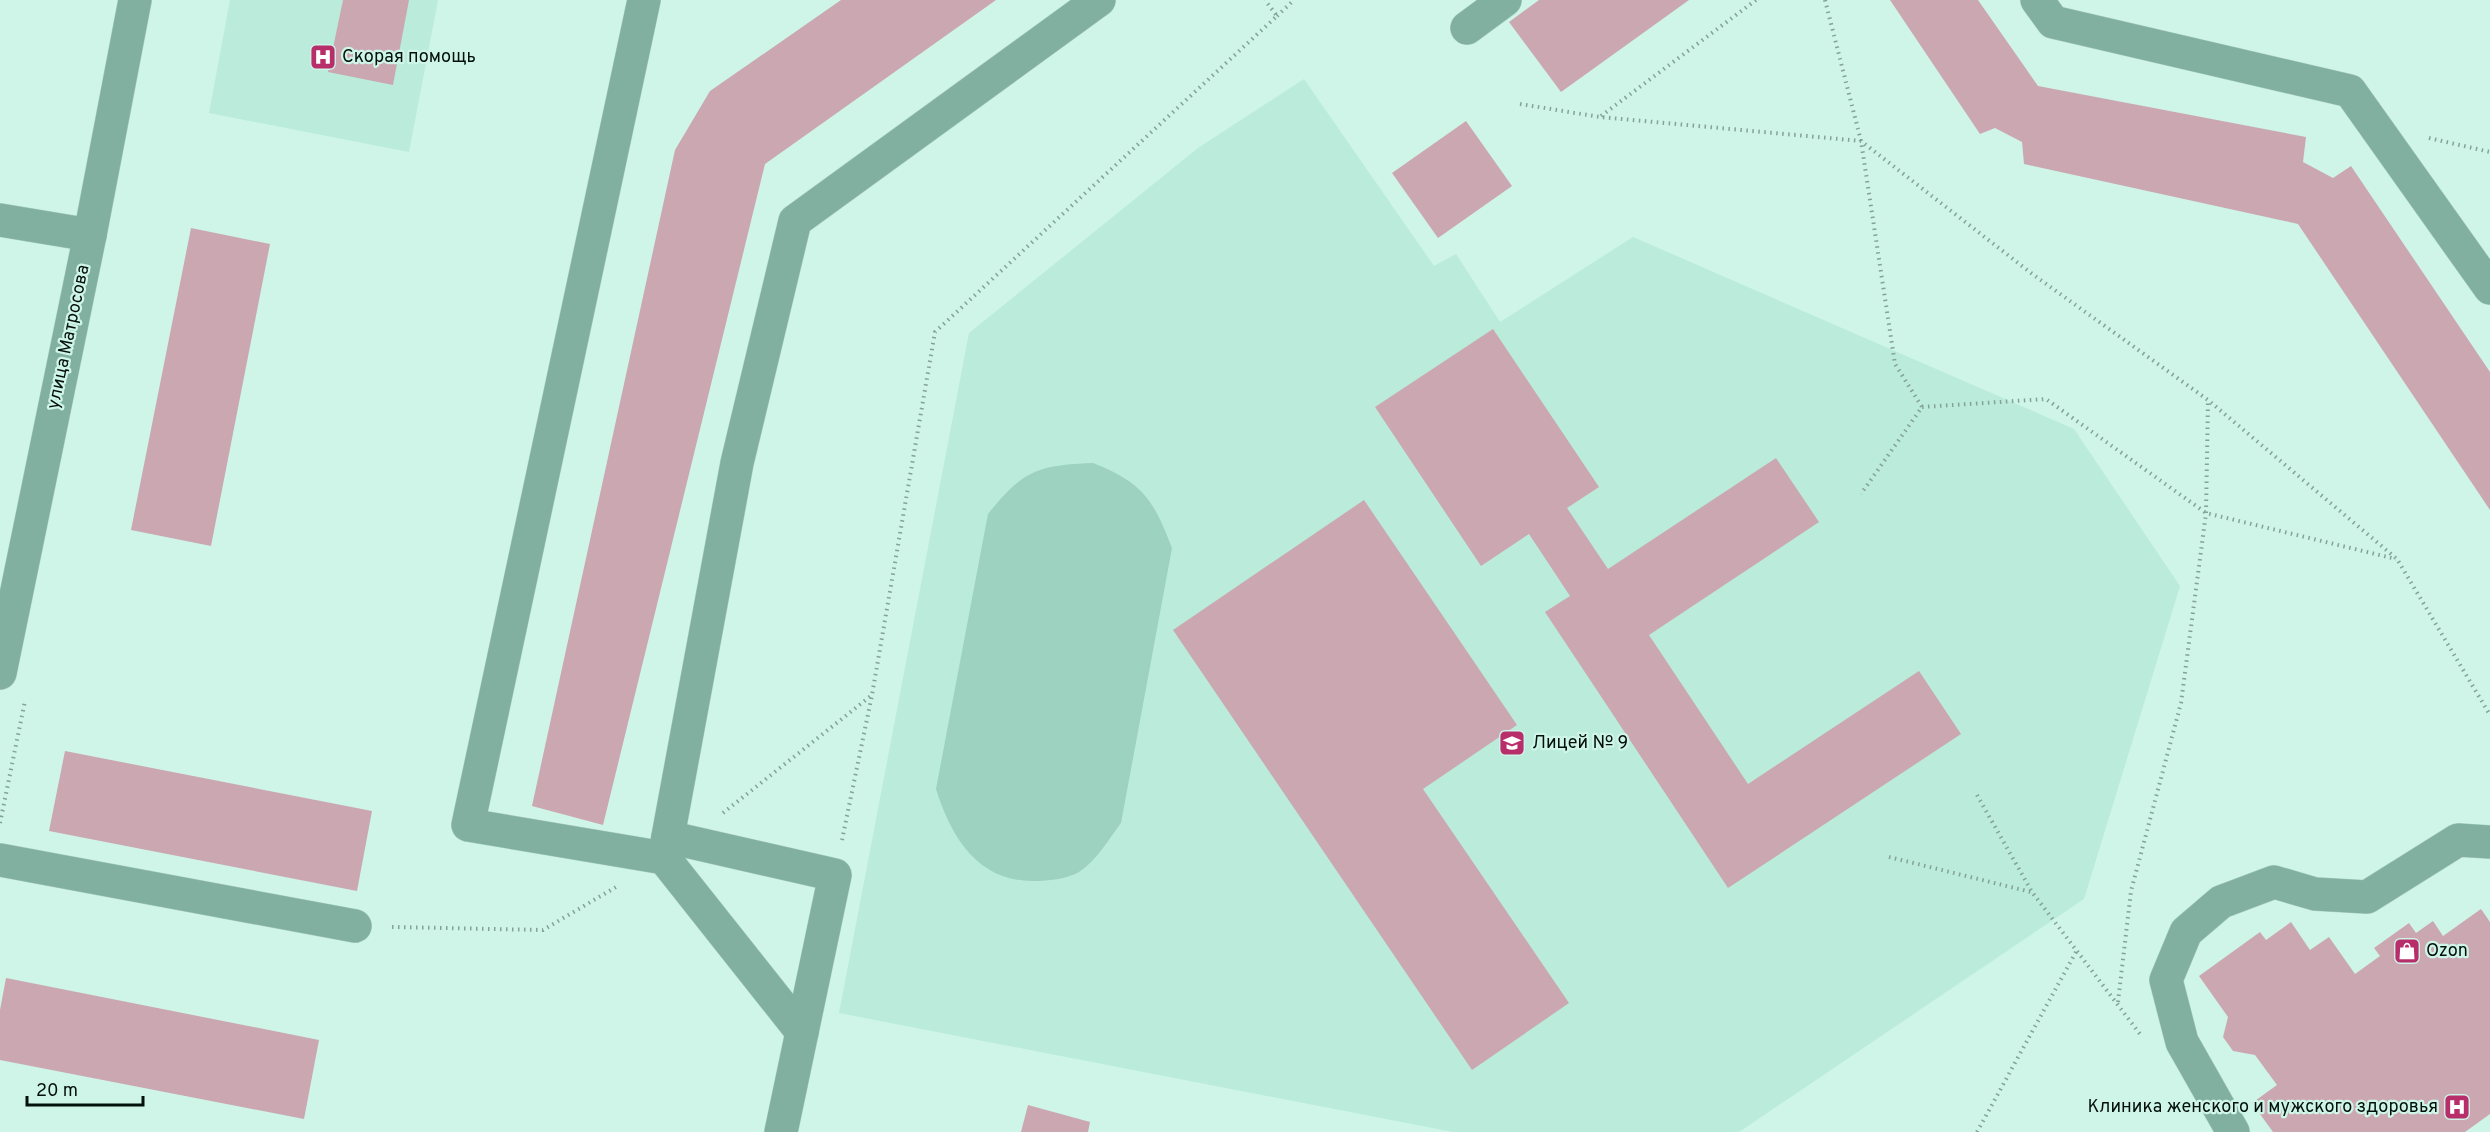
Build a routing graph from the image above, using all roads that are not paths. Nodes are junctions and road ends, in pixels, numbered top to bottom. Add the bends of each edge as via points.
1 (135, 0) edge
2 (644, 0) edge
3 (1099, 0) edge
4 (1505, 0) edge
5 (2037, 0) edge
6 (1467, 28) dead end
7 (0, 220) edge
8 (90, 235) junction
9 (2490, 288) edge
10 (0, 673) edge
11 (2490, 842) edge
12 (666, 848) junction
13 (0, 860) edge
14 (355, 926) dead end
15 (802, 1032) junction
16 (781, 1132) edge
17 (2233, 1132) edge

1 - 8 street, улица Матросова
2 - 12 street via 468,825
3 - 12 street via 795,222 737,463
4 - 6 street
5 - 9 street via 2053,22 2350,91
7 - 8 street
8 - 10 street, улица Матросова
11 - 17 street via 2458,840 2367,897 2315,894 2274,882 2221,902 2186,932 2166,980 2182,1042
12 - 15 street
12 - 15 street via 835,875
13 - 14 street
15 - 16 street

